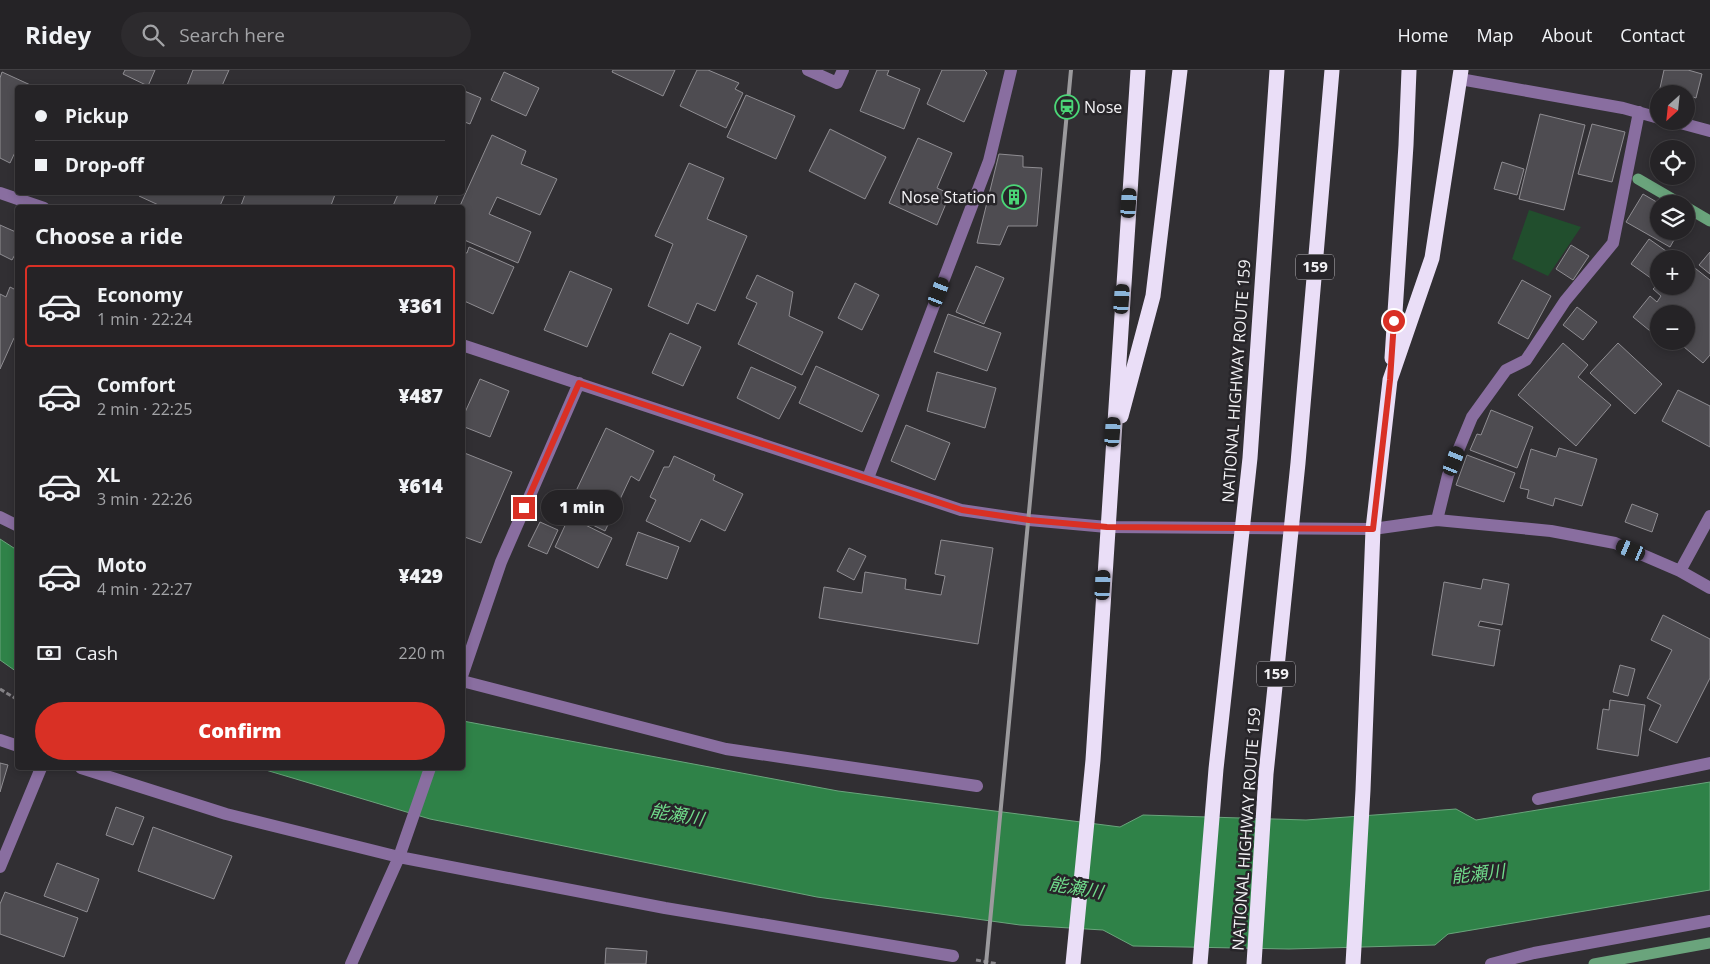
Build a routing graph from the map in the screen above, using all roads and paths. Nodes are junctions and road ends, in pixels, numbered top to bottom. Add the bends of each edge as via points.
1 (808, 70) edge
2 (843, 70) edge
3 (1011, 70) edge
4 (1138, 70) edge
5 (1180, 70) edge
6 (1277, 70) edge
7 (1332, 70) edge
8 (1409, 70) edge
9 (1461, 74) edge
10 (1639, 112) junction
11 (1650, 115) edge
12 (1695, 127) edge
13 (1710, 131) edge
14 (0, 193) edge
15 (35, 205) edge
16 (465, 346) edge
17 (1390, 380) junction
18 (579, 383) junction
19 (1112, 451) junction
20 (868, 478) junction
21 (1710, 516) edge
22 (0, 517) edge
23 (1437, 520) junction
24 (15, 524) edge
25 (1107, 527) junction
26 (1373, 529) junction
27 (1680, 571) junction
28 (1710, 588) edge
29 (465, 667) edge
30 (465, 682) edge
31 (0, 689) edge
32 (15, 698) edge
33 (0, 740) edge
34 (15, 745) edge
35 (1710, 763) edge
36 (41, 770) edge
37 (87, 770) edge
38 (429, 770) edge
39 (977, 786) dead end
40 (1538, 799) dead end
41 (400, 857) junction
42 (0, 867) edge
43 (1710, 921) edge
44 (953, 956) dead end
45 (1073, 960) edge
46 (351, 964) edge
47 (1200, 964) edge
48 (1254, 964) edge
49 (1353, 964) edge
50 (1491, 964) edge

1 - 2 street via 837,83
3 - 20 street via 989,161
4 - 19 highway
5 - 19 highway via 1152,296
6 - 47 highway, NATIONAL HIGHWAY ROUTE 159 via 1250,458 1216,769
7 - 48 highway, NATIONAL HIGHWAY ROUTE 159 / 159 via 1298,463 1266,774
8 - 17 highway
9 - 10 street
9 - 17 highway via 1432,258
10 - 11 street
10 - 23 street via 1613,243 1565,302 1526,360 1506,370 1472,417 1448,475
12 - 13 street
14 - 15 street
16 - 18 street
17 - 26 highway
18 - 20 street
18 - 29 street via 501,562
19 - 25 highway
20 - 25 street via 962,510
21 - 27 street
22 - 24 street
23 - 26 street
23 - 27 street via 1552,531 1614,543
25 - 26 street
25 - 45 highway via 1092,760
26 - 49 highway
27 - 28 street
30 - 39 street via 726,749
31 - 32 path
33 - 34 street
35 - 40 street
36 - 42 street
37 - 41 street via 226,814
38 - 41 street
41 - 44 street via 666,908
41 - 46 street
43 - 50 street via 1534,953

